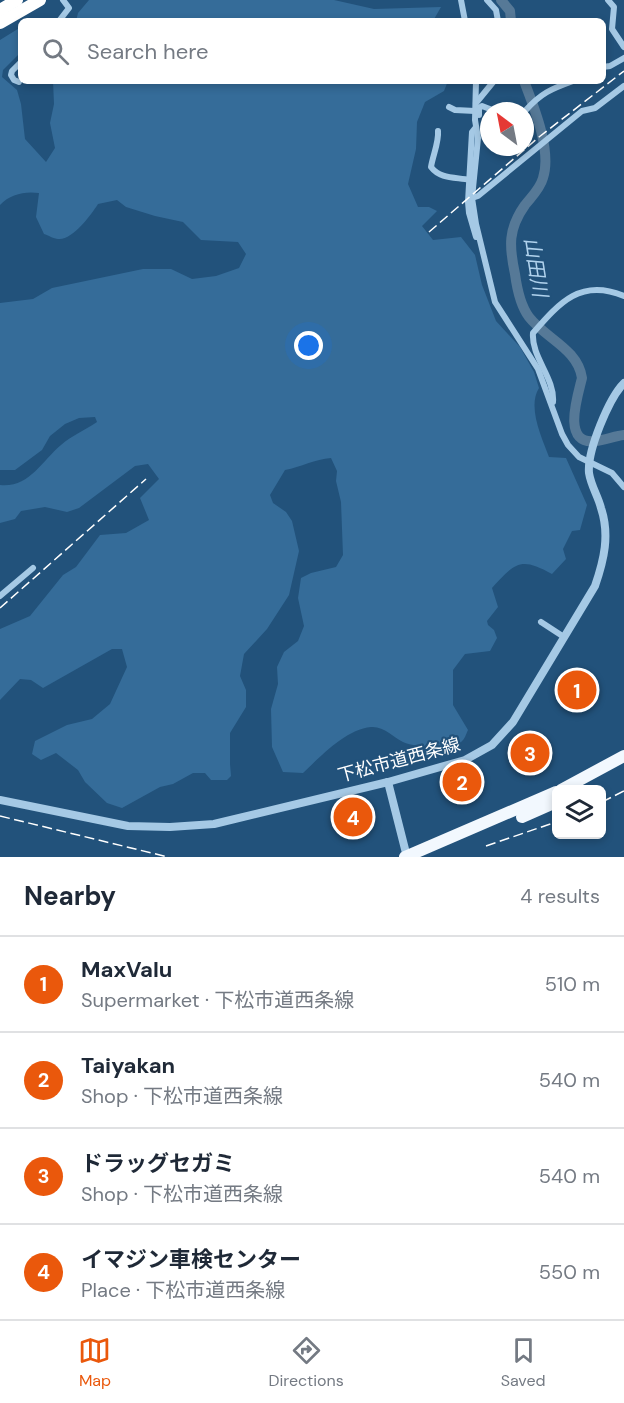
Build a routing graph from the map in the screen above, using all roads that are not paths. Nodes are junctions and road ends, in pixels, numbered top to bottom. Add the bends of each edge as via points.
1 (17, 0) edge
2 (40, 0) edge
3 (63, 0) edge
4 (461, 0) edge
5 (487, 0) edge
6 (608, 0) edge
7 (0, 9) edge
8 (61, 18) edge
9 (464, 18) edge
10 (497, 18) edge
11 (0, 23) edge
12 (624, 47) edge
13 (623, 61) edge
14 (18, 65) edge
15 (606, 67) edge
16 (18, 82) edge
17 (476, 84) edge
18 (492, 84) edge
19 (564, 84) edge
20 (624, 86) edge
21 (533, 102) edge
22 (475, 107) junction
23 (449, 108) dead end
24 (480, 108) edge
25 (476, 127) junction
26 (438, 131) dead end
27 (470, 180) junction
28 (472, 198) junction
29 (482, 246) junction
30 (624, 296) edge
31 (624, 383) edge
32 (552, 405) junction
33 (589, 463) junction
34 (624, 487) edge
35 (33, 568) dead end
36 (0, 596) edge
37 (541, 622) dead end
38 (564, 637) junction
39 (624, 756) edge
40 (624, 765) edge
41 (388, 782) junction
42 (569, 785) edge
43 (587, 785) edge
44 (552, 794) edge
45 (0, 800) edge
46 (552, 804) edge
47 (406, 857) edge
48 (427, 857) edge

1 - 7 highway
2 - 11 highway
3 - 8 street via 69,8
4 - 9 street
5 - 10 street
6 - 12 street via 614,7 612,29
13 - 15 street
14 - 16 street via 11,75
17 - 22 street
18 - 22 street
19 - 21 street
20 - 28 street via 595,108 582,111
22 - 23 street
22 - 25 street
24 - 25 street
25 - 27 street via 472,132
25 - 28 street
26 - 27 street via 431,167 442,176
27 - 29 street via 469,213
28 - 29 street
29 - 32 street via 495,302 535,362
30 - 32 street via 609,290 582,291 564,302 532,333 532,344 552,392
31 - 33 street via 611,401
32 - 33 street via 568,445
33 - 34 street via 612,473
33 - 38 street, 下松市道西条線 via 605,524 605,551 595,586
35 - 36 street
37 - 38 street
38 - 41 street, 下松市道西条線 via 513,722 492,745 465,760
39 - 42 highway
40 - 43 highway
41 - 45 street, 下松市道西条線 via 194,826 128,826
41 - 47 street
44 - 47 highway
46 - 48 highway

